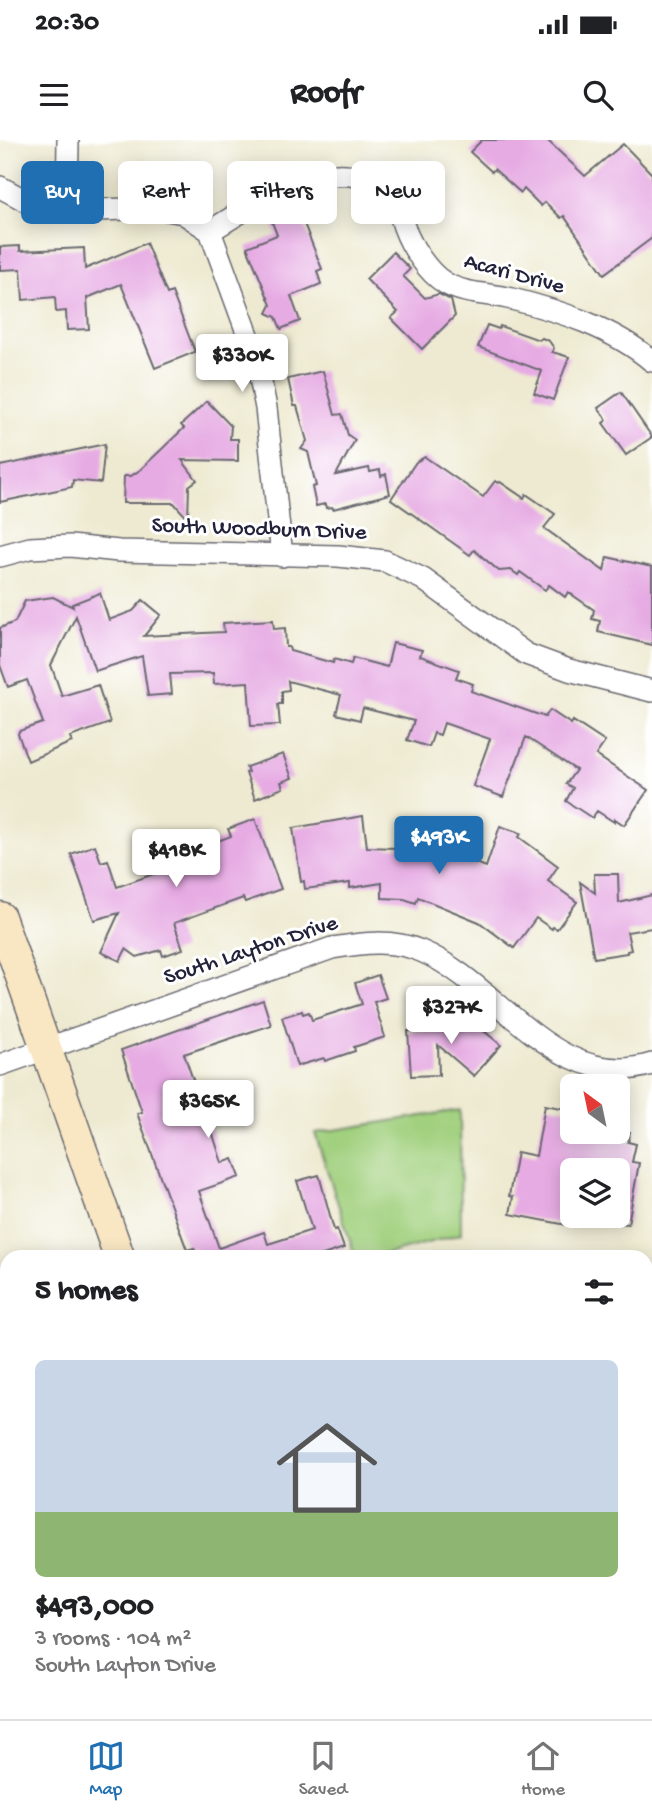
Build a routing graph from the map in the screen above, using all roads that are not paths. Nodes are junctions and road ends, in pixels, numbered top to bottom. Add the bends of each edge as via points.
1 (68, 140) edge
2 (68, 161) edge
3 (0, 187) edge
4 (21, 198) edge
5 (104, 210) edge
6 (210, 231) junction
7 (652, 361) edge
8 (0, 556) edge
9 (282, 556) junction
10 (652, 691) edge
11 (0, 917) edge
12 (45, 1049) junction
13 (652, 1064) edge
14 (0, 1065) edge
15 (117, 1250) edge

1 - 2 street
3 - 4 street
5 - 6 street via 158,208 183,213
6 - 7 street, Acari Drive via 288,186 317,177 348,175 375,181 395,201 424,262 444,282 473,294 509,298 583,321 633,345
6 - 9 street via 256,358
8 - 9 street, South Woodburn Drive via 30,548 70,547
9 - 10 street, South Woodburn Drive via 385,561 423,579 526,654
11 - 12 main road
12 - 13 street, South Layton Drive via 332,948 393,943 421,950 448,965 565,1055 599,1067
12 - 14 street, South Layton Drive
12 - 15 main road

